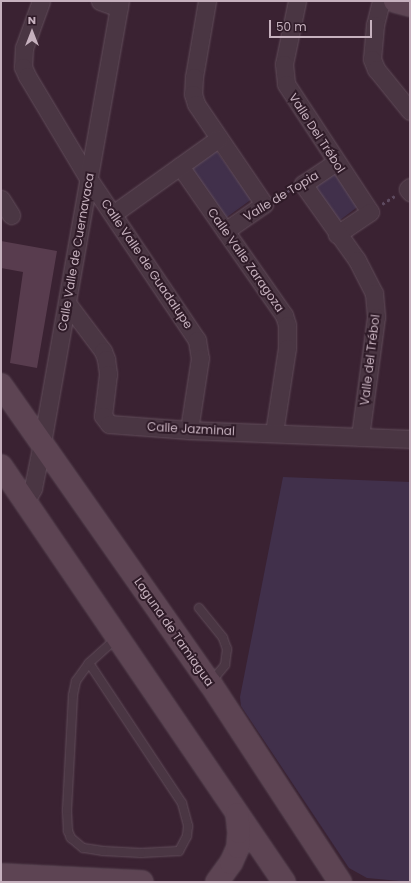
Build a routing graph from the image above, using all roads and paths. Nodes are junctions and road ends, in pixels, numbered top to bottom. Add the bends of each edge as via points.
1 (41, 1) edge
2 (100, 1) edge
3 (207, 1) edge
4 (297, 1) edge
5 (381, 1) edge
6 (395, 1) edge
7 (119, 4) edge
8 (410, 5) edge
9 (410, 111) edge
10 (219, 138) junction
11 (336, 162) junction
12 (180, 166) junction
13 (88, 178) junction
14 (303, 184) junction
15 (409, 189) edge
16 (1, 200) edge
17 (264, 204) junction
18 (370, 212) junction
19 (11, 214) dead end
20 (113, 214) junction
21 (225, 231) junction
22 (337, 234) junction
23 (67, 302) junction
24 (1, 385) edge
25 (189, 430) junction
26 (274, 433) junction
27 (360, 437) junction
28 (410, 439) edge
29 (42, 443) junction
30 (1, 466) edge
31 (25, 502) junction
32 (198, 608) dead end
33 (118, 638) junction
34 (89, 663) junction
35 (210, 683) junction
36 (237, 814) junction
37 (1, 875) edge
38 (142, 882) edge
39 (217, 882) edge
40 (284, 882) edge
41 (340, 882) edge

1 - 13 street, Calle Valle de Guadalupe via 24,48 23,67
2 - 7 street
3 - 10 street via 193,94 196,104
4 - 11 street, Valle Del Trébol via 284,64 286,84
5 - 9 street via 375,25 372,59 376,69
6 - 8 main road
7 - 13 street, Calle Valle de Cuernavaca
10 - 12 street
10 - 17 street
11 - 14 street, Valle de Topia
11 - 18 street, Valle Del Trébol
12 - 20 street
12 - 21 street, Calle Valle Zaragoza
13 - 20 street, Calle Valle de Guadalupe
13 - 23 street, Calle Valle de Cuernavaca
14 - 17 path, Valle de Topia
14 - 22 street, Valle del Trébol
15 - 18 path
16 - 19 street
17 - 21 street, Valle de Topia
18 - 22 street
20 - 25 street, Calle Valle de Guadalupe via 197,340 200,358
21 - 26 street, Calle Valle Zaragoza via 278,305 287,325 287,348
22 - 27 street, Valle del Trébol via 357,260 370,284 376,304
23 - 25 street, Calle Jazminal via 106,359 108,374 103,408 105,421 116,425
23 - 29 street, Calle Valle de Cuernavaca
24 - 29 main road, Laguna de Tamiagua
25 - 26 street, Calle Jazminal
26 - 27 street, Calle Jazminal
27 - 28 street, Calle Jazminal
29 - 31 street, Calle Valle de Cuernavaca via 33,488
29 - 35 main road, Laguna de Tamiagua
30 - 31 main road
31 - 33 main road
32 - 35 lane via 223,638 227,649 225,665
33 - 34 lane
33 - 36 main road
34 - 34 lane via 78,676 73,695 67,810 71,838 83,848 103,851 179,851 187,836 188,826 182,803
35 - 41 main road, Laguna de Tamiagua
36 - 39 main road via 240,832 238,847 232,863
36 - 40 main road
37 - 38 main road

